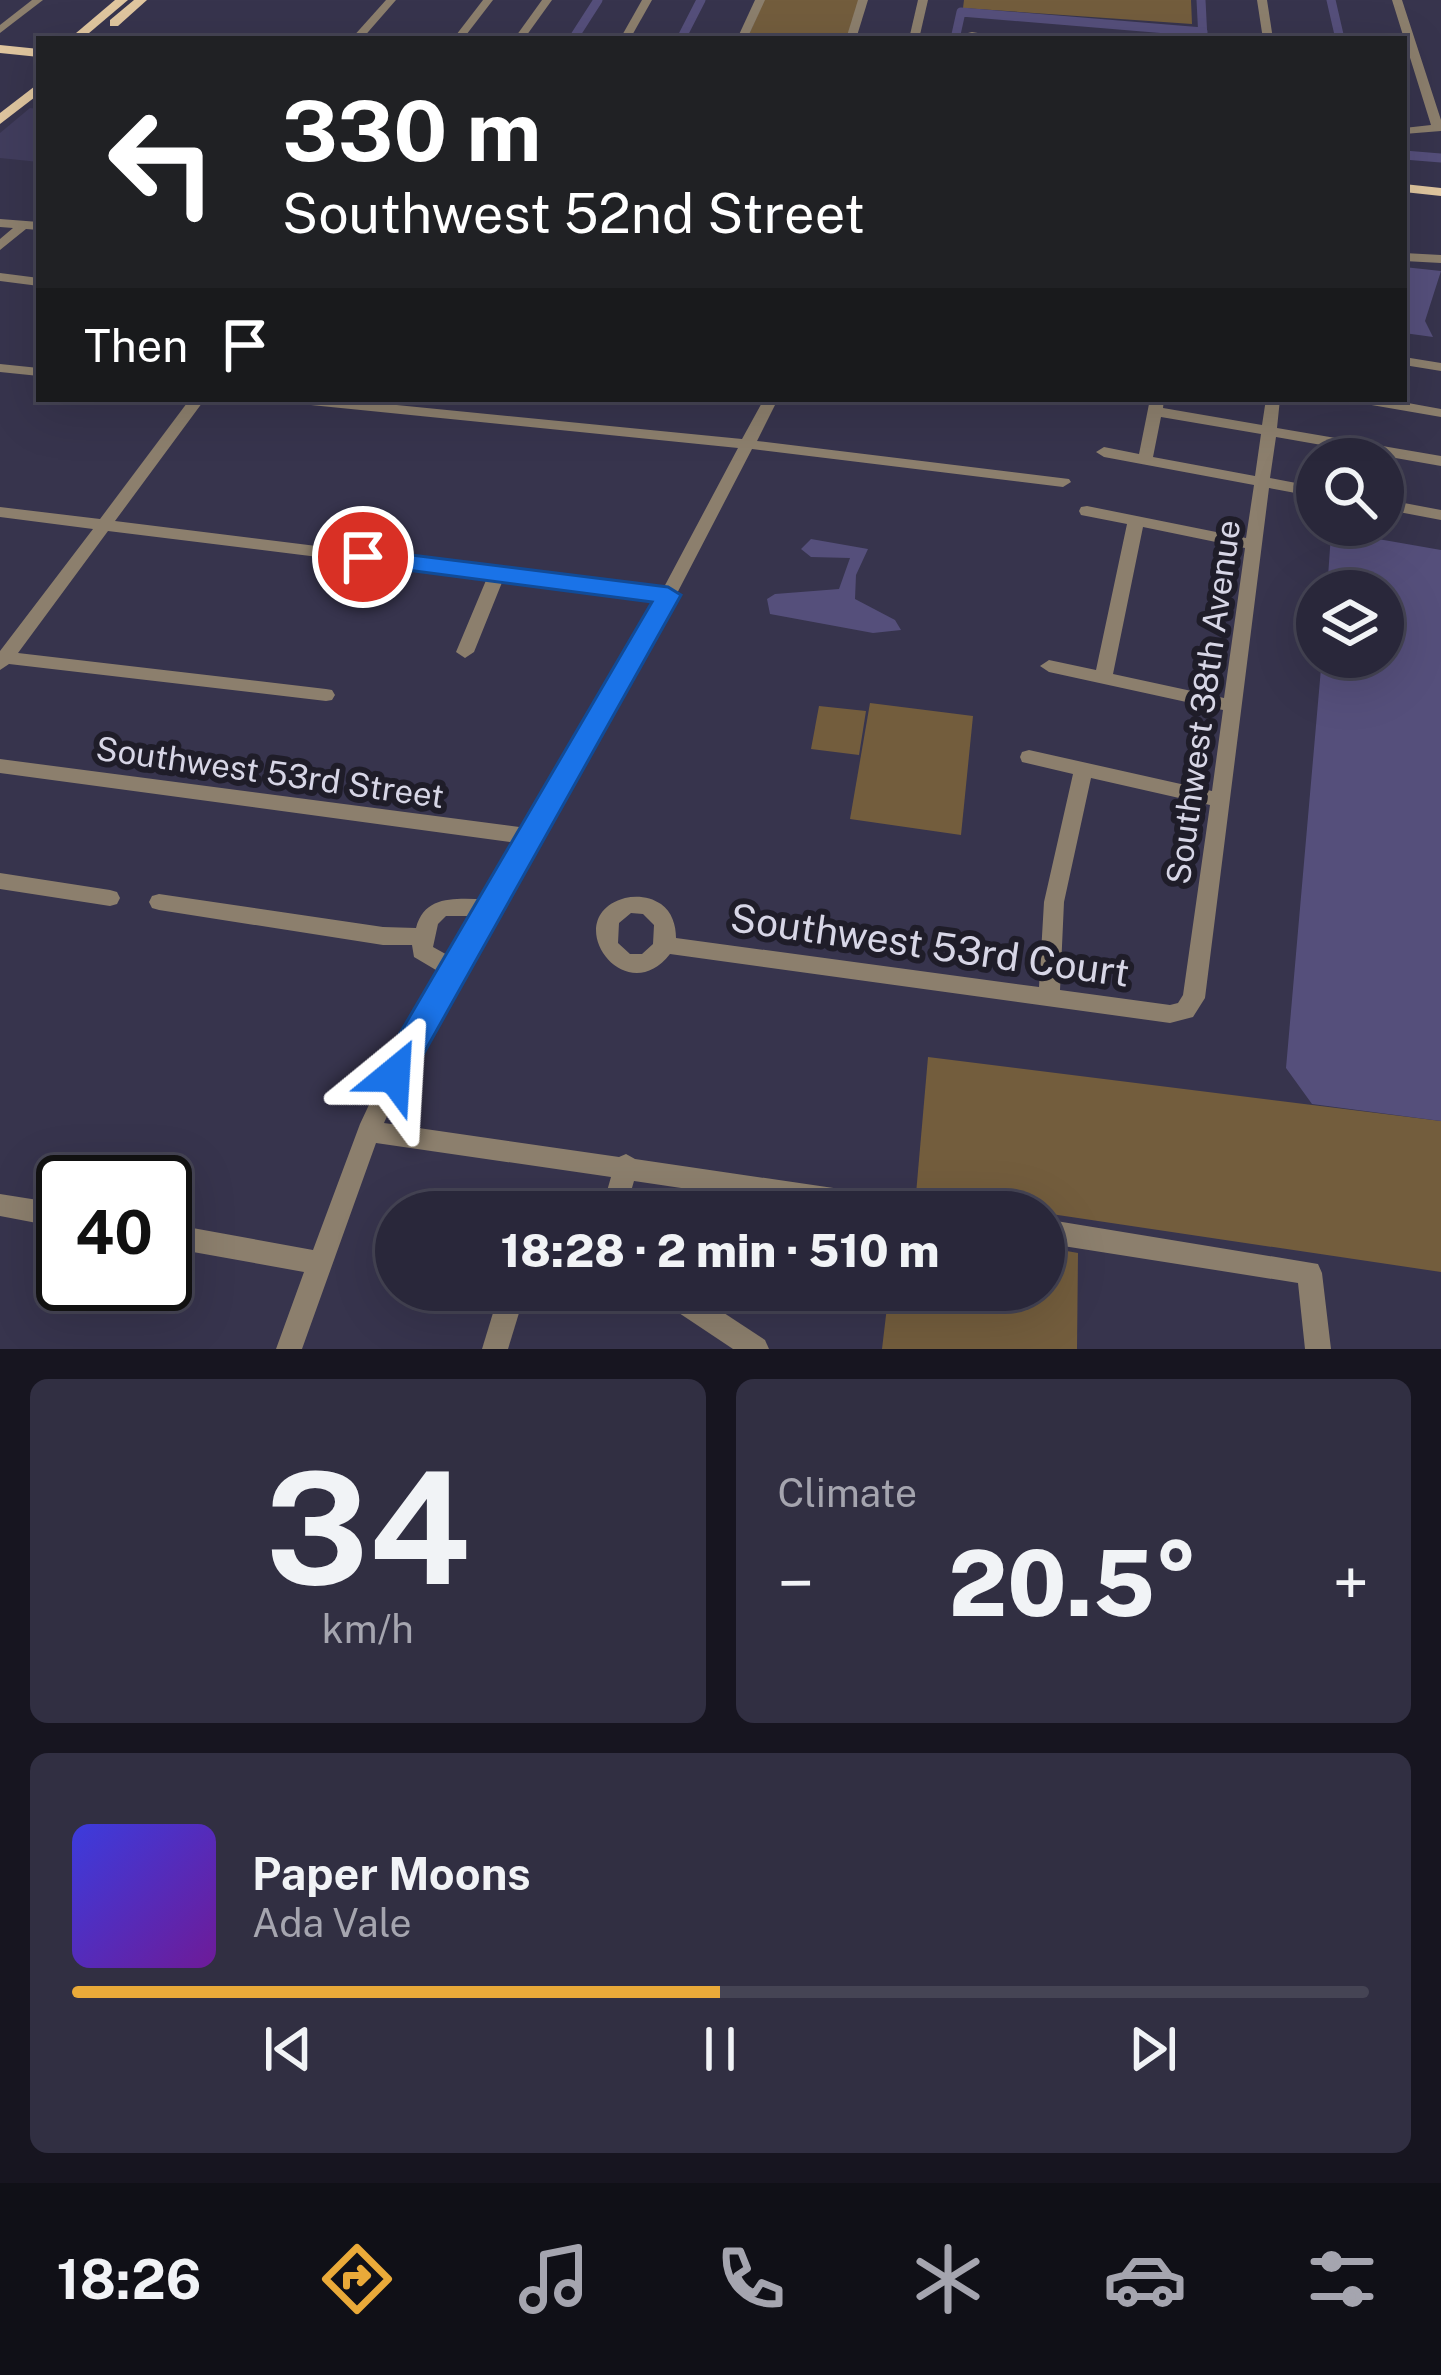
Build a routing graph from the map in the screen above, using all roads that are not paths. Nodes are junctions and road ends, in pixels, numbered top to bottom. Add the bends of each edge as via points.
1 (38, 0) edge
2 (122, 0) edge
3 (141, 0) edge
4 (391, 0) edge
5 (488, 0) edge
6 (547, 0) edge
7 (647, 0) edge
8 (760, 0) edge
9 (863, 0) edge
10 (923, 0) edge
11 (1262, 0) edge
12 (1397, 0) edge
13 (0, 30) edge
14 (972, 35) dead end
15 (79, 36) edge
16 (99, 36) edge
17 (359, 36) edge
18 (460, 36) edge
19 (521, 36) edge
20 (627, 36) edge
21 (743, 36) edge
22 (852, 36) edge
23 (915, 36) edge
24 (980, 36) edge
25 (1268, 36) edge
26 (0, 49) edge
27 (0, 58) edge
28 (36, 60) edge
29 (36, 61) edge
30 (36, 64) edge
31 (36, 90) edge
32 (0, 102) edge
33 (0, 120) edge
34 (1407, 131) edge
35 (1407, 189) edge
36 (1407, 197) edge
37 (1441, 197) edge
38 (0, 223) edge
39 (33, 223) edge
40 (0, 246) edge
41 (1407, 257) edge
42 (1441, 260) edge
43 (0, 278) edge
44 (36, 282) edge
45 (1407, 361) edge
46 (1441, 367) edge
47 (0, 368) edge
48 (36, 372) edge
49 (196, 402) edge
50 (320, 402) edge
51 (770, 402) edge
52 (1273, 402) edge
53 (1379, 402) edge
54 (1156, 405) edge
55 (1441, 412) edge
56 (1269, 431) junction
57 (747, 447) junction
58 (1104, 452) dead end
59 (1145, 460) junction
60 (1441, 461) edge
61 (1064, 482) dead end
62 (1263, 482) junction
63 (1296, 488) edge
64 (1404, 508) edge
65 (1088, 511) dead end
66 (0, 512) edge
67 (1441, 515) edge
68 (1136, 521) junction
69 (106, 525) junction
70 (1254, 545) junction
71 (497, 574) junction
72 (668, 595) junction
73 (465, 652) dead end
74 (2, 660) edge
75 (1049, 666) dead end
76 (1102, 677) junction
77 (326, 694) dead end
78 (1232, 706) junction
79 (1029, 757) dead end
80 (0, 766) edge
81 (1083, 770) junction
82 (1220, 800) junction
83 (533, 837) junction
84 (0, 881) edge
85 (110, 898) dead end
86 (159, 902) dead end
87 (490, 907) junction
88 (422, 937) junction
89 (665, 945) dead end
90 (453, 969) junction
91 (1049, 998) junction
92 (1186, 1010) joint
93 (368, 1131) junction
94 (626, 1165) junction
95 (619, 1191) edge
96 (790, 1191) edge
97 (0, 1204) edge
98 (36, 1211) edge
99 (1065, 1234) edge
100 (192, 1239) edge
101 (320, 1263) junction
102 (507, 1311) edge
103 (699, 1311) edge
104 (289, 1349) edge
105 (495, 1349) edge
106 (756, 1349) edge
107 (1318, 1349) edge

1 - 13 street
2 - 15 main road
3 - 16 main road
4 - 17 street
5 - 18 street
6 - 19 street
7 - 20 street
8 - 21 street
9 - 22 street
10 - 23 street
11 - 25 street
12 - 34 street via 1438,128
14 - 24 street
26 - 28 main road
27 - 29 main road
30 - 32 main road
31 - 33 main road
35 - 37 main road
36 - 37 main road
38 - 39 street
39 - 40 street
41 - 42 street
43 - 44 street
45 - 46 street
47 - 48 street
49 - 69 street
50 - 57 street
51 - 57 street
52 - 56 street, Southwest 38th Avenue
53 - 55 street
54 - 56 street
54 - 59 street
56 - 60 street
56 - 62 street, Southwest 38th Avenue
57 - 61 street
57 - 72 street
58 - 59 street
59 - 62 street
62 - 63 street
62 - 70 street, Southwest 38th Avenue
64 - 67 street
65 - 68 street
66 - 69 street
68 - 70 street
68 - 76 street
69 - 71 street
69 - 74 street
70 - 78 street, Southwest 38th Avenue
71 - 72 street
71 - 73 street
72 - 83 street
74 - 77 street
75 - 76 street
76 - 78 street
78 - 82 street, Southwest 38th Avenue
79 - 81 street
80 - 83 street, Southwest 53rd Street
81 - 82 street
81 - 91 street via 1054,902
82 - 92 street, Southwest 38th Avenue
83 - 87 street
84 - 85 street
86 - 88 street
87 - 88 street via 441,908
87 - 90 street
88 - 90 street via 422,951
89 - 91 street, Southwest 53rd Court
90 - 93 street
91 - 92 street, Southwest 53rd Court
93 - 94 street
93 - 101 street
94 - 95 street
94 - 96 street
97 - 98 street
99 - 107 street via 1309,1273
100 - 101 street
101 - 104 street
102 - 105 street
103 - 106 street

